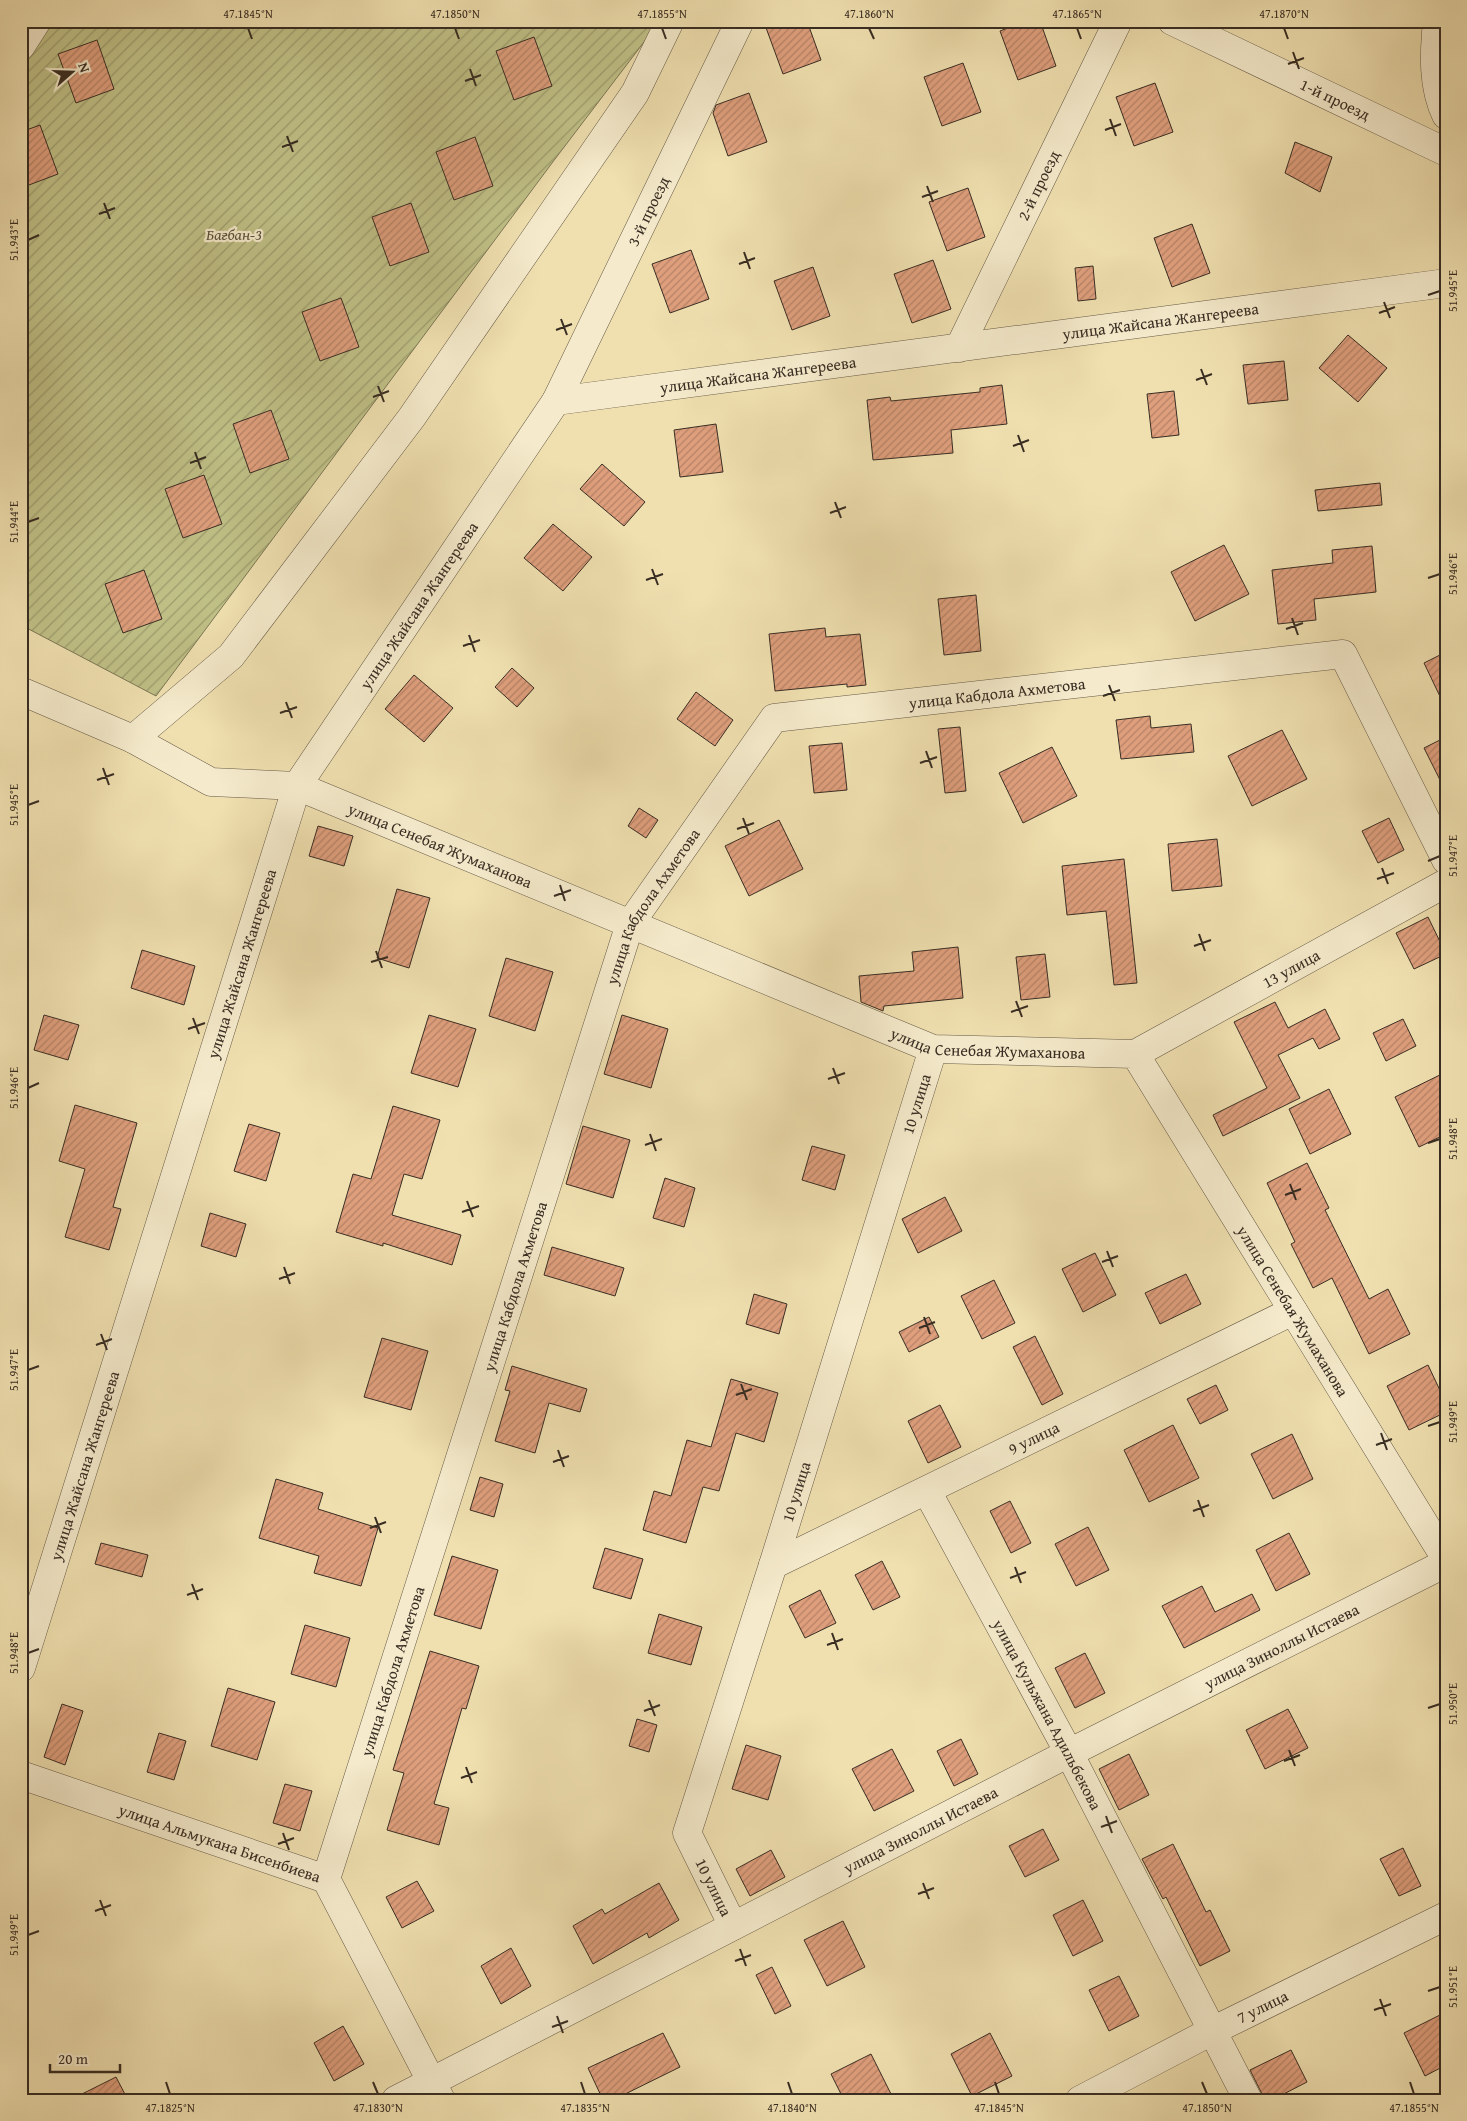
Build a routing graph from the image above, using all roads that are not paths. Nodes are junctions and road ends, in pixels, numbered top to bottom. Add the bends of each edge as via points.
1 (37, 21) edge
2 (670, 21) edge
3 (740, 21) edge
4 (1118, 21) edge
5 (1172, 21) edge
6 (1437, 21) edge
7 (21, 46) edge
8 (1446, 115) edge
9 (1446, 152) edge
10 (1446, 283) edge
11 (959, 348) junction
12 (556, 401) junction
13 (21, 691) edge
14 (133, 739) junction
15 (296, 786) junction
16 (1446, 860) edge
17 (1446, 883) edge
18 (630, 924) junction
19 (933, 1049) junction
20 (1135, 1054) junction
21 (1294, 1311) junction
22 (927, 1491) junction
23 (1446, 1559) edge
24 (1446, 1563) edge
25 (774, 1565) junction
26 (21, 1668) edge
27 (1069, 1753) junction
28 (21, 1776) edge
29 (326, 1879) junction
30 (1446, 1916) edge
31 (733, 1926) junction
32 (1212, 2030) junction
33 (436, 2090) edge
34 (396, 2100) edge
35 (1080, 2100) edge
36 (1248, 2100) edge

1 - 7 street
2 - 14 street via 635,93 412,416 231,656
3 - 12 street, 3-й проезд
4 - 11 street, 2-й проезд
5 - 9 street, 1-й проезд
6 - 8 street via 1433,58
10 - 11 street, улица Жайсана Жангереева
11 - 12 street, улица Жайсана Жангереева
12 - 15 street, улица Жайсана Жангереева
13 - 14 street, улица Сенебая Жумаханова
14 - 15 street, улица Сенебая Жумаханова via 212,782
15 - 18 street, улица Сенебая Жумаханова
15 - 26 street, улица Жайсана Жангереева
16 - 18 street, улица Кабдола Ахметова via 1343,654 774,718
17 - 20 street, 13 улица
18 - 19 street, улица Сенебая Жумаханова
18 - 29 street, улица Кабдола Ахметова
19 - 20 street, улица Сенебая Жумаханова
19 - 25 street, 10 улица
20 - 21 street, улица Сенебая Жумаханова
21 - 22 street, 9 улица
21 - 23 street, улица Сенебая Жумаханова
22 - 25 street, 9 улица
22 - 27 street, улица Кульжана Адильбекова
24 - 27 street, улица Зиноллы Истаева
25 - 31 street, 10 улица via 687,1833
27 - 31 street, улица Зиноллы Истаева
27 - 32 street, улица Кульжана Адильбекова
28 - 29 street, улица Альмукана Бисенбиева
29 - 33 street, улица Альмукана Бисенбиева
30 - 32 street, 7 улица
31 - 33 street, улица Зиноллы Истаева
32 - 35 street, 7 улица
32 - 36 street, улица Кульжана Адильбекова
33 - 34 street, улица Зиноллы Истаева

